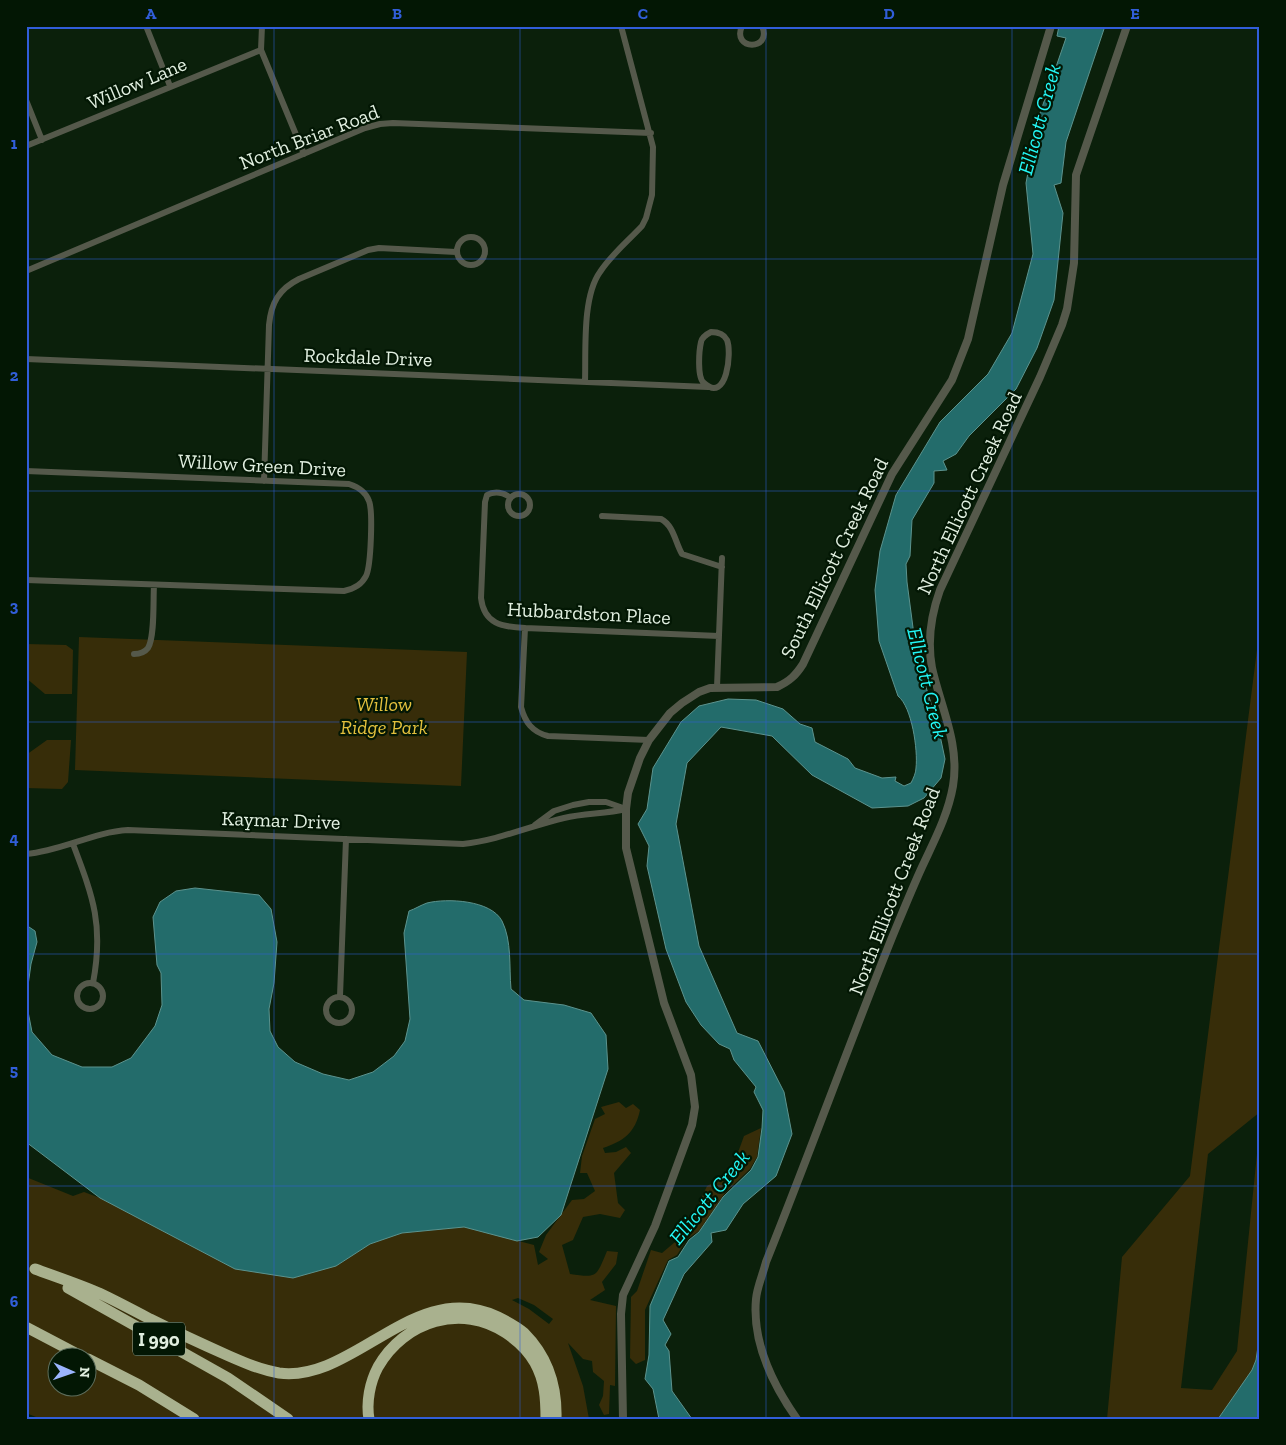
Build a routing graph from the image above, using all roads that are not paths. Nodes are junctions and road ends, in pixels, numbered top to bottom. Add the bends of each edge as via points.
1 (146, 26) edge
2 (262, 26) edge
3 (621, 26) edge
4 (762, 26) edge
5 (1051, 26) edge
6 (1127, 26) edge
7 (740, 27) edge
8 (261, 50) junction
9 (170, 86) junction
10 (26, 100) edge
11 (651, 133) junction
12 (42, 140) junction
13 (26, 146) edge
14 (304, 154) junction
15 (456, 252) junction
16 (26, 271) edge
17 (26, 358) edge
18 (268, 370) junction
19 (585, 382) junction
20 (708, 386) junction
21 (26, 471) edge
22 (264, 480) junction
23 (510, 498) dead end
24 (602, 516) dead end
25 (722, 558) dead end
26 (722, 567) junction
27 (26, 580) edge
28 (154, 585) junction
29 (525, 628) junction
30 (719, 636) junction
31 (134, 654) dead end
32 (717, 687) junction
33 (649, 740) junction
34 (626, 809) junction
35 (535, 825) junction
36 (346, 839) junction
37 (73, 844) junction
38 (26, 854) edge
39 (93, 983) junction
40 (340, 996) junction
41 (31, 1267) edge
42 (26, 1327) edge
43 (67, 1348) edge
44 (98, 1364) edge
45 (194, 1419) edge
46 (288, 1419) edge
47 (369, 1419) edge
48 (546, 1419) edge
49 (556, 1419) edge
50 (623, 1419) edge
51 (797, 1419) edge

1 - 9 street
2 - 8 street
3 - 11 street
4 - 7 street via 764,38 754,45 743,41
5 - 32 street, South Ellicott Creek Road via 1003,185 968,340 952,380 892,474 795,676 777,687
6 - 51 street, North Ellicott Creek Road via 1076,175 1074,263 1062,325 934,605 931,659 951,730 955,760 947,810 884,958 766,1262 756,1298 760,1344 770,1372
8 - 9 street, Willow Lane
8 - 14 street
9 - 12 street, Willow Lane
10 - 12 street
11 - 14 street, North Briar Road via 387,122
11 - 19 street via 652,195 646,218 601,271 591,291
12 - 13 street, Willow Lane
14 - 16 street, North Briar Road
15 - 15 street via 460,261 468,266 481,262 485,253 481,241 473,237 460,242
15 - 18 street via 368,250 290,284 277,297 270,315
17 - 18 street, Rockdale Drive
18 - 19 street, Rockdale Drive
18 - 22 street
19 - 20 street, Rockdale Drive
20 - 20 street via 700,377 701,342 707,334 716,332 728,341 726,378 717,387
21 - 22 street, Willow Green Drive
22 - 28 street, Willow Green Drive via 349,484 362,490 371,508 369,565 363,581 344,591
23 - 29 street, Hubbardston Place via 507,494 492,493 486,498 481,598 486,613 497,624
24 - 26 street via 662,519 671,528 682,554
25 - 26 street
26 - 30 street
27 - 28 street, Willow Green Drive
28 - 31 street via 151,640 147,649
29 - 30 street, Hubbardston Place
29 - 33 street via 521,707 531,728 548,736
30 - 32 street
32 - 33 street, South Ellicott Creek Road via 699,692 682,703
33 - 34 street, South Ellicott Creek Road via 634,775
34 - 35 street, Kaymar Drive
34 - 35 street, Kaymar Drive via 606,802 573,804 554,811
34 - 50 street, South Ellicott Creek Road via 626,848 647,939 664,1003 691,1075 695,1106 692,1125 655,1226 623,1295
35 - 36 street, Kaymar Drive via 499,838 463,844
36 - 37 street, Kaymar Drive via 128,830 103,833
36 - 40 street
37 - 38 street, Kaymar Drive
37 - 39 street via 90,889 97,923 98,957
39 - 39 street via 81,986 77,994 79,1003 90,1009 99,1006 103,998 102,989
40 - 40 street via 330,1000 326,1008 331,1020 340,1023 348,1020 352,1012 351,1003
41 - 46 highway, I 990 via 228,1378
41 - 49 highway via 100,1294 200,1344 280,1373 319,1368 420,1316 445,1309 466,1308 490,1313 520,1330 537,1348 552,1378
42 - 43 highway, I 990
44 - 45 highway, I 990
47 - 48 highway via 370,1390 384,1356 398,1340 423,1325 446,1318 476,1320 515,1339 532,1357 545,1387

